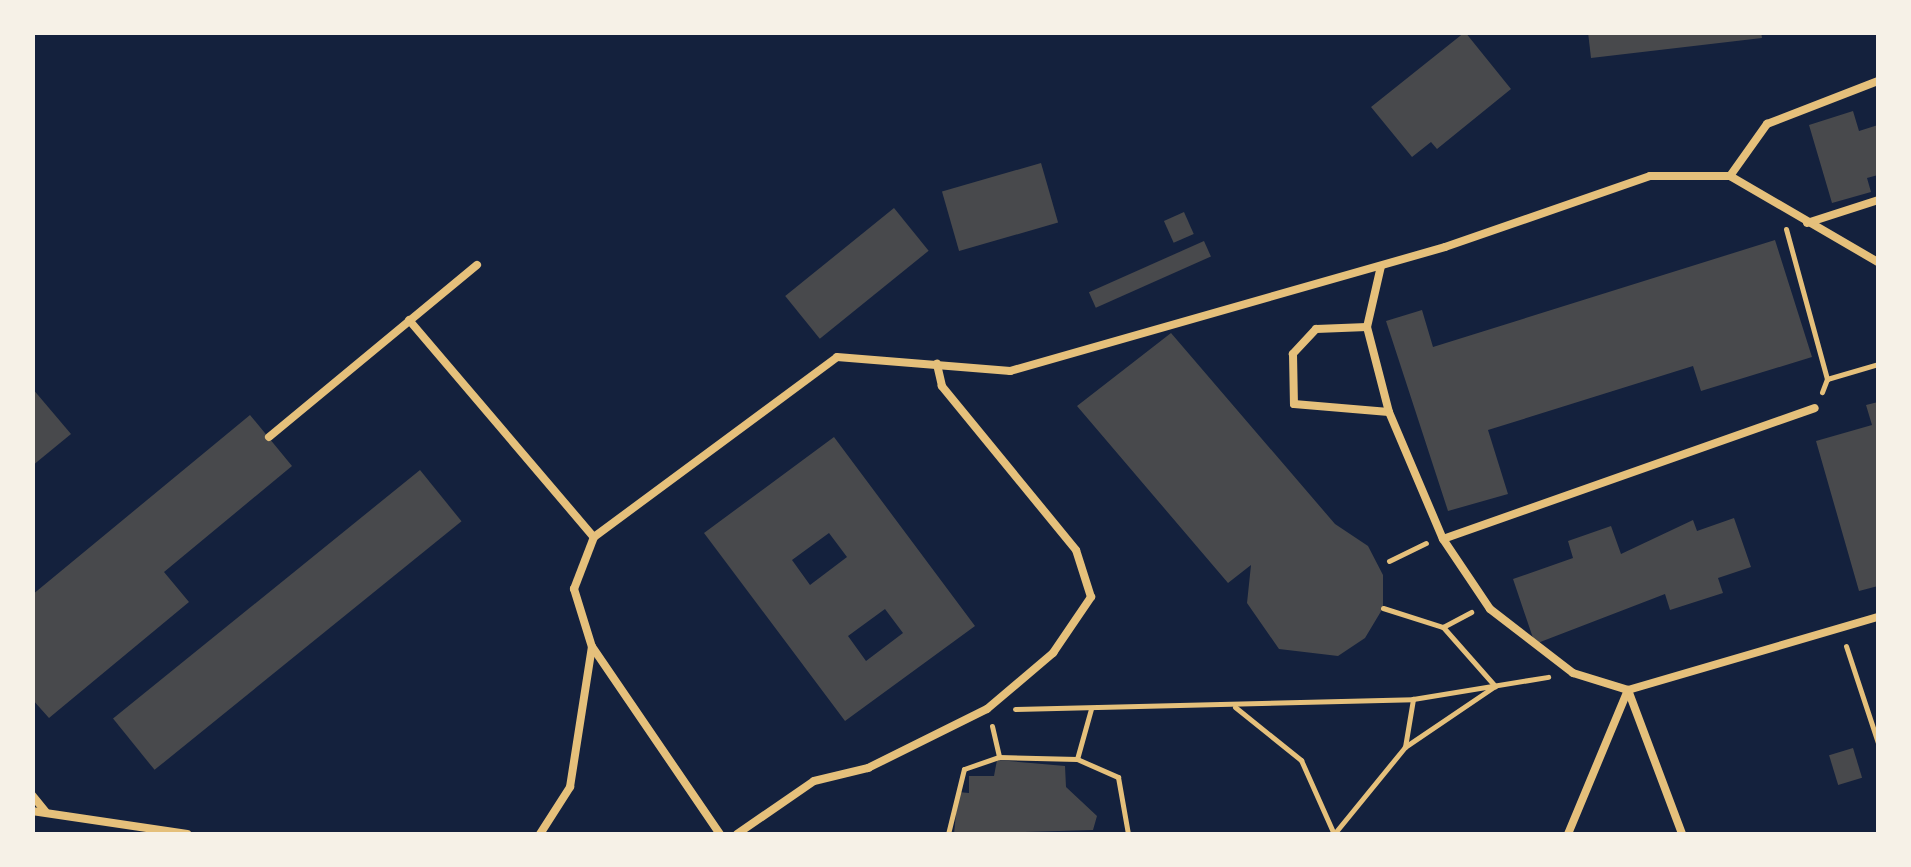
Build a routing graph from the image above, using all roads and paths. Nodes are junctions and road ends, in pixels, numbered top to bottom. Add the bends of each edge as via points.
1 (1878, 80) edge
2 (1730, 176) junction
3 (1878, 200) edge
4 (1780, 208) junction
5 (1806, 223) junction
6 (1878, 262) edge
7 (476, 265) dead end
8 (1381, 266) junction
9 (410, 320) junction
10 (1367, 328) junction
11 (936, 364) junction
12 (1878, 364) edge
13 (1827, 379) junction
14 (1815, 408) joint
15 (1389, 412) junction
16 (270, 436) dead end
17 (594, 537) junction
18 (1443, 539) junction
19 (1429, 542) dead end
20 (1389, 561) dead end
21 (1382, 608) dead end
22 (1878, 617) edge
23 (1456, 622) dead end
24 (1442, 627) junction
25 (1840, 627) junction
26 (592, 647) junction
27 (1573, 673) junction
28 (1495, 686) junction
29 (1628, 690) junction
30 (1413, 699) junction
31 (1234, 706) junction
32 (988, 708) junction
33 (1092, 708) junction
34 (1878, 742) edge
35 (1404, 747) junction
36 (999, 757) junction
37 (1077, 759) junction
38 (32, 795) edge
39 (32, 811) edge
40 (46, 812) junction
41 (186, 834) edge
42 (540, 834) edge
43 (720, 834) edge
44 (737, 834) edge
45 (948, 834) edge
46 (1128, 834) edge
47 (1568, 834) edge
48 (1682, 834) edge

1 - 2 lane via 1767,124
2 - 4 lane
2 - 8 lane via 1650,176
3 - 5 lane
4 - 5 lane
4 - 13 path
5 - 6 lane
7 - 9 lane
8 - 10 lane
8 - 11 lane via 1010,371
9 - 16 lane
9 - 17 lane
10 - 15 lane
10 - 15 lane via 1316,330 1293,354 1288,380 1294,404 1318,413
11 - 17 lane via 837,357
11 - 32 lane via 942,386 1076,550 1091,597 1052,652
12 - 13 path
13 - 14 path
14 - 18 lane
15 - 18 lane
17 - 26 lane via 574,589
18 - 27 lane via 1490,610
19 - 20 path
21 - 24 path
22 - 25 lane
23 - 24 path
24 - 28 path
25 - 29 lane
25 - 34 path
26 - 42 lane via 570,788
26 - 43 lane
27 - 28 path
27 - 29 lane
28 - 30 path
28 - 35 path
29 - 47 lane
29 - 48 lane
30 - 31 path
30 - 35 path
31 - 33 path
31 - 35 path via 1301,760 1334,834
32 - 33 path
32 - 36 path
32 - 44 lane via 868,768 814,782
33 - 37 path
36 - 37 path
36 - 45 path via 964,768
37 - 46 path via 1118,776
38 - 40 lane
39 - 40 lane
40 - 41 lane

